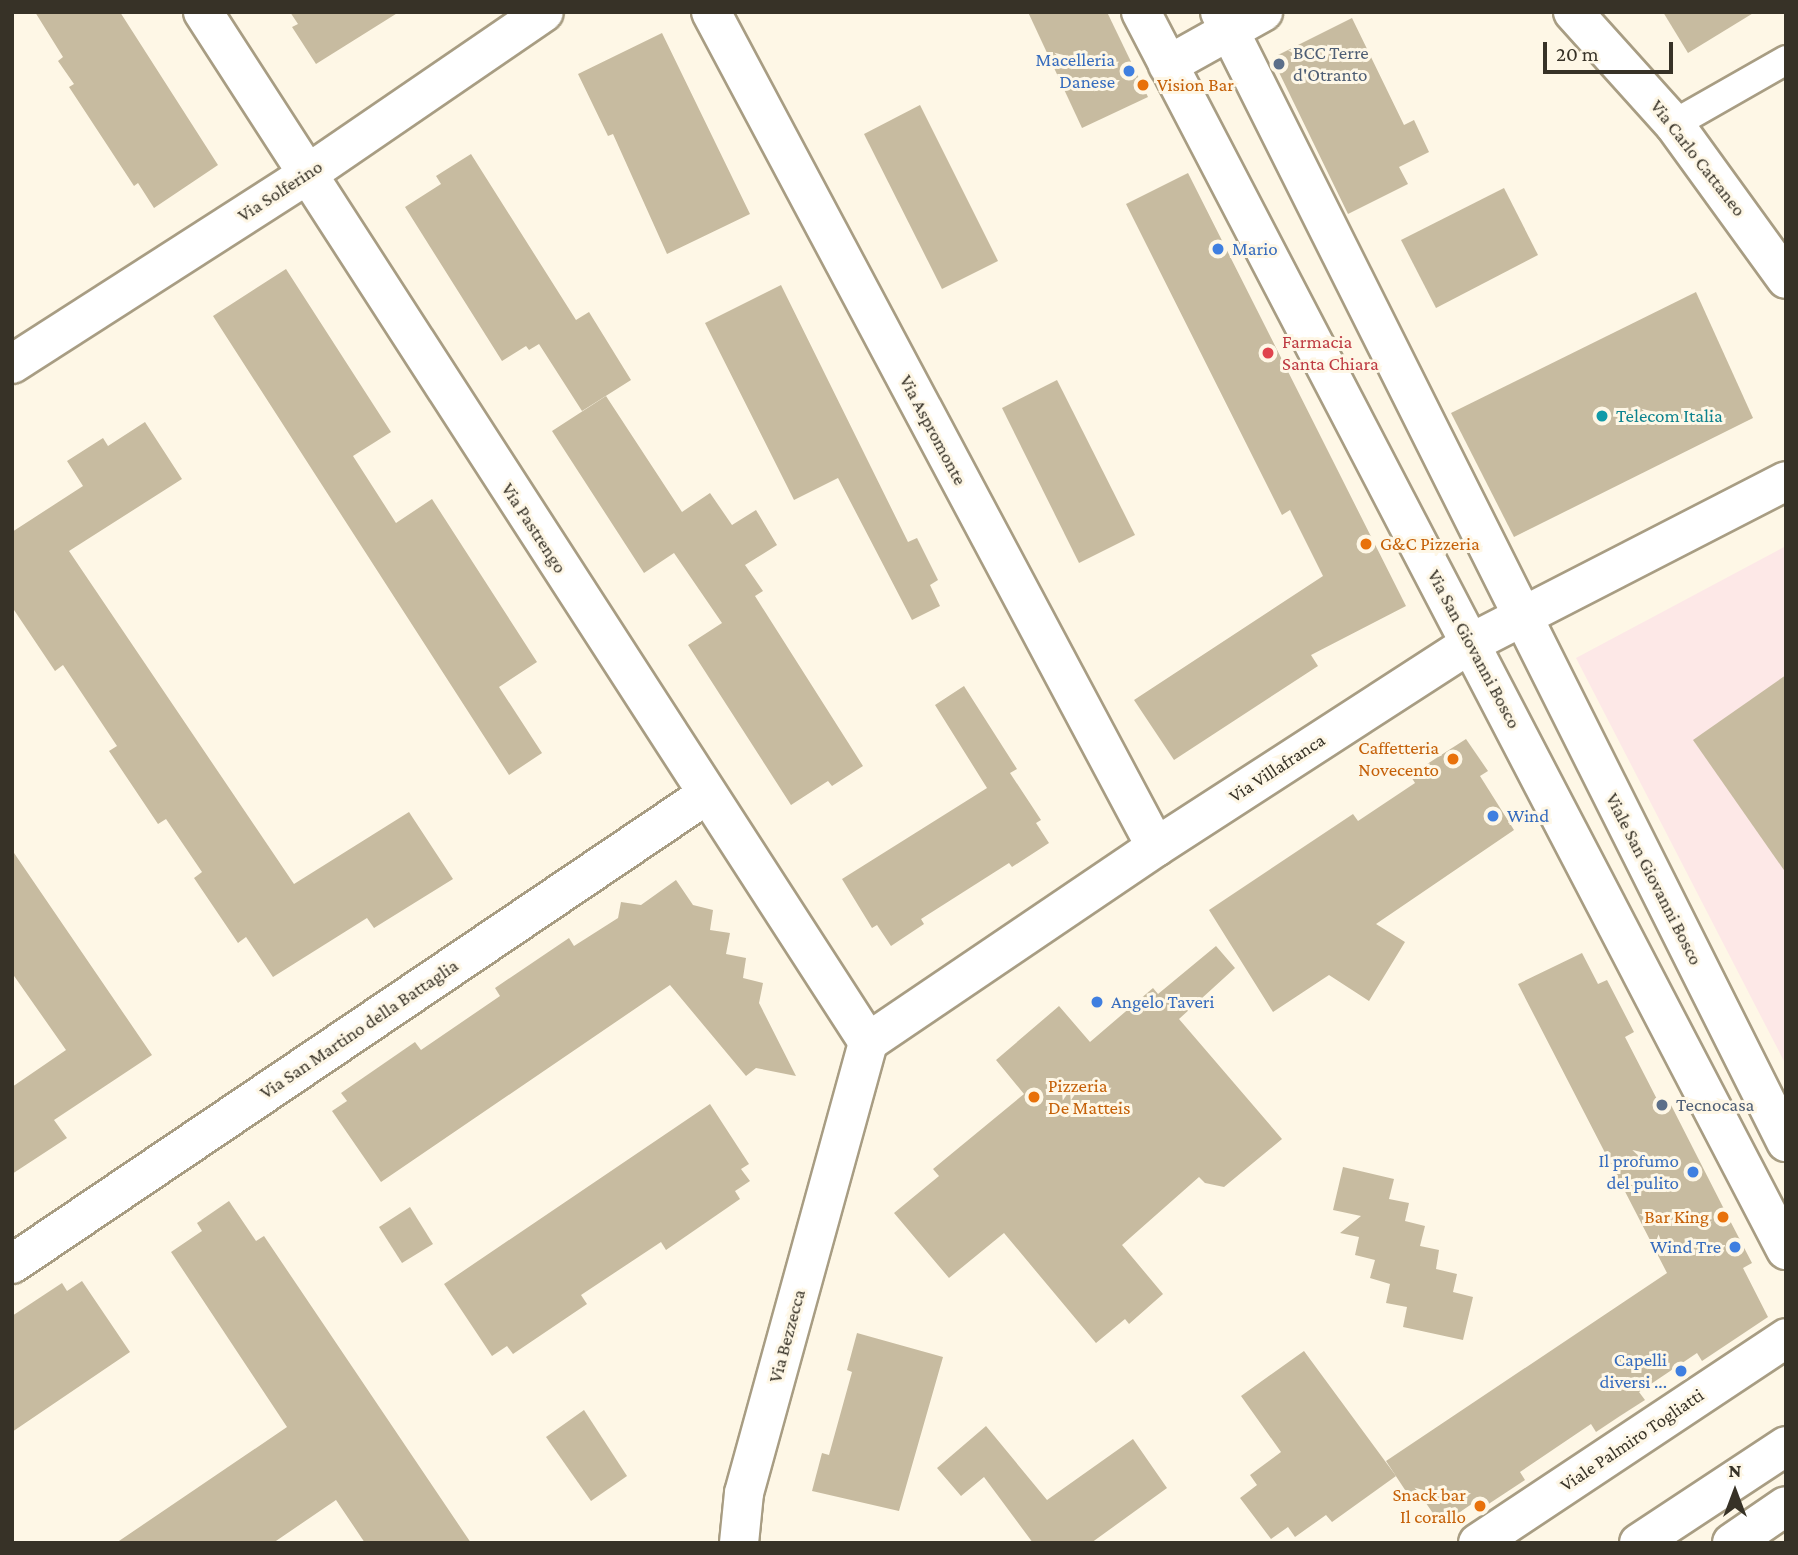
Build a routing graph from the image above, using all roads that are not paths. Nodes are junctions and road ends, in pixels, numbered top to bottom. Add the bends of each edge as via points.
1 (204, 12) edge
2 (544, 12) edge
3 (711, 12) edge
4 (1141, 12) edge
5 (1263, 12) edge
6 (1573, 12) edge
7 (1225, 21) edge
8 (1786, 60) edge
9 (1168, 65) junction
10 (1674, 124) junction
11 (306, 175) junction
12 (1786, 279) edge
13 (12, 364) edge
14 (1786, 481) edge
15 (1521, 616) junction
16 (1471, 643) junction
17 (706, 795) junction
18 (1156, 847) junction
19 (868, 1042) junction
20 (1786, 1142) edge
21 (1786, 1250) edge
22 (12, 1264) edge
23 (1786, 1338) edge
24 (1786, 1446) edge
25 (1786, 1506) edge
26 (1489, 1540) edge
27 (739, 1543) edge
28 (1639, 1543) edge
29 (1732, 1543) edge

1 - 11 street, Via Pastrengo
2 - 11 street, Via Solferino
3 - 18 street, Via Aspromonte
4 - 9 street, Via San Giovanni Bosco
5 - 7 street
6 - 10 street, Via Carlo Cattaneo
7 - 9 street
7 - 15 street
8 - 10 street
9 - 16 street, Via San Giovanni Bosco
10 - 12 street, Via Carlo Cattaneo
11 - 13 street, Via Solferino
11 - 17 street, Via Pastrengo
14 - 15 street, Via Villafranca
15 - 16 street, Via Villafranca
15 - 20 street, Viale San Giovanni Bosco
16 - 18 street, Via Villafranca
16 - 21 street, Via San Giovanni Bosco
17 - 19 street, Via Pastrengo
17 - 22 street, Via San Martino della Battaglia
18 - 19 street, Via Villafranca
19 - 27 street, Via Bezzecca via 744,1493
23 - 26 street, Viale Palmiro Togliatti
24 - 28 street
25 - 29 street

